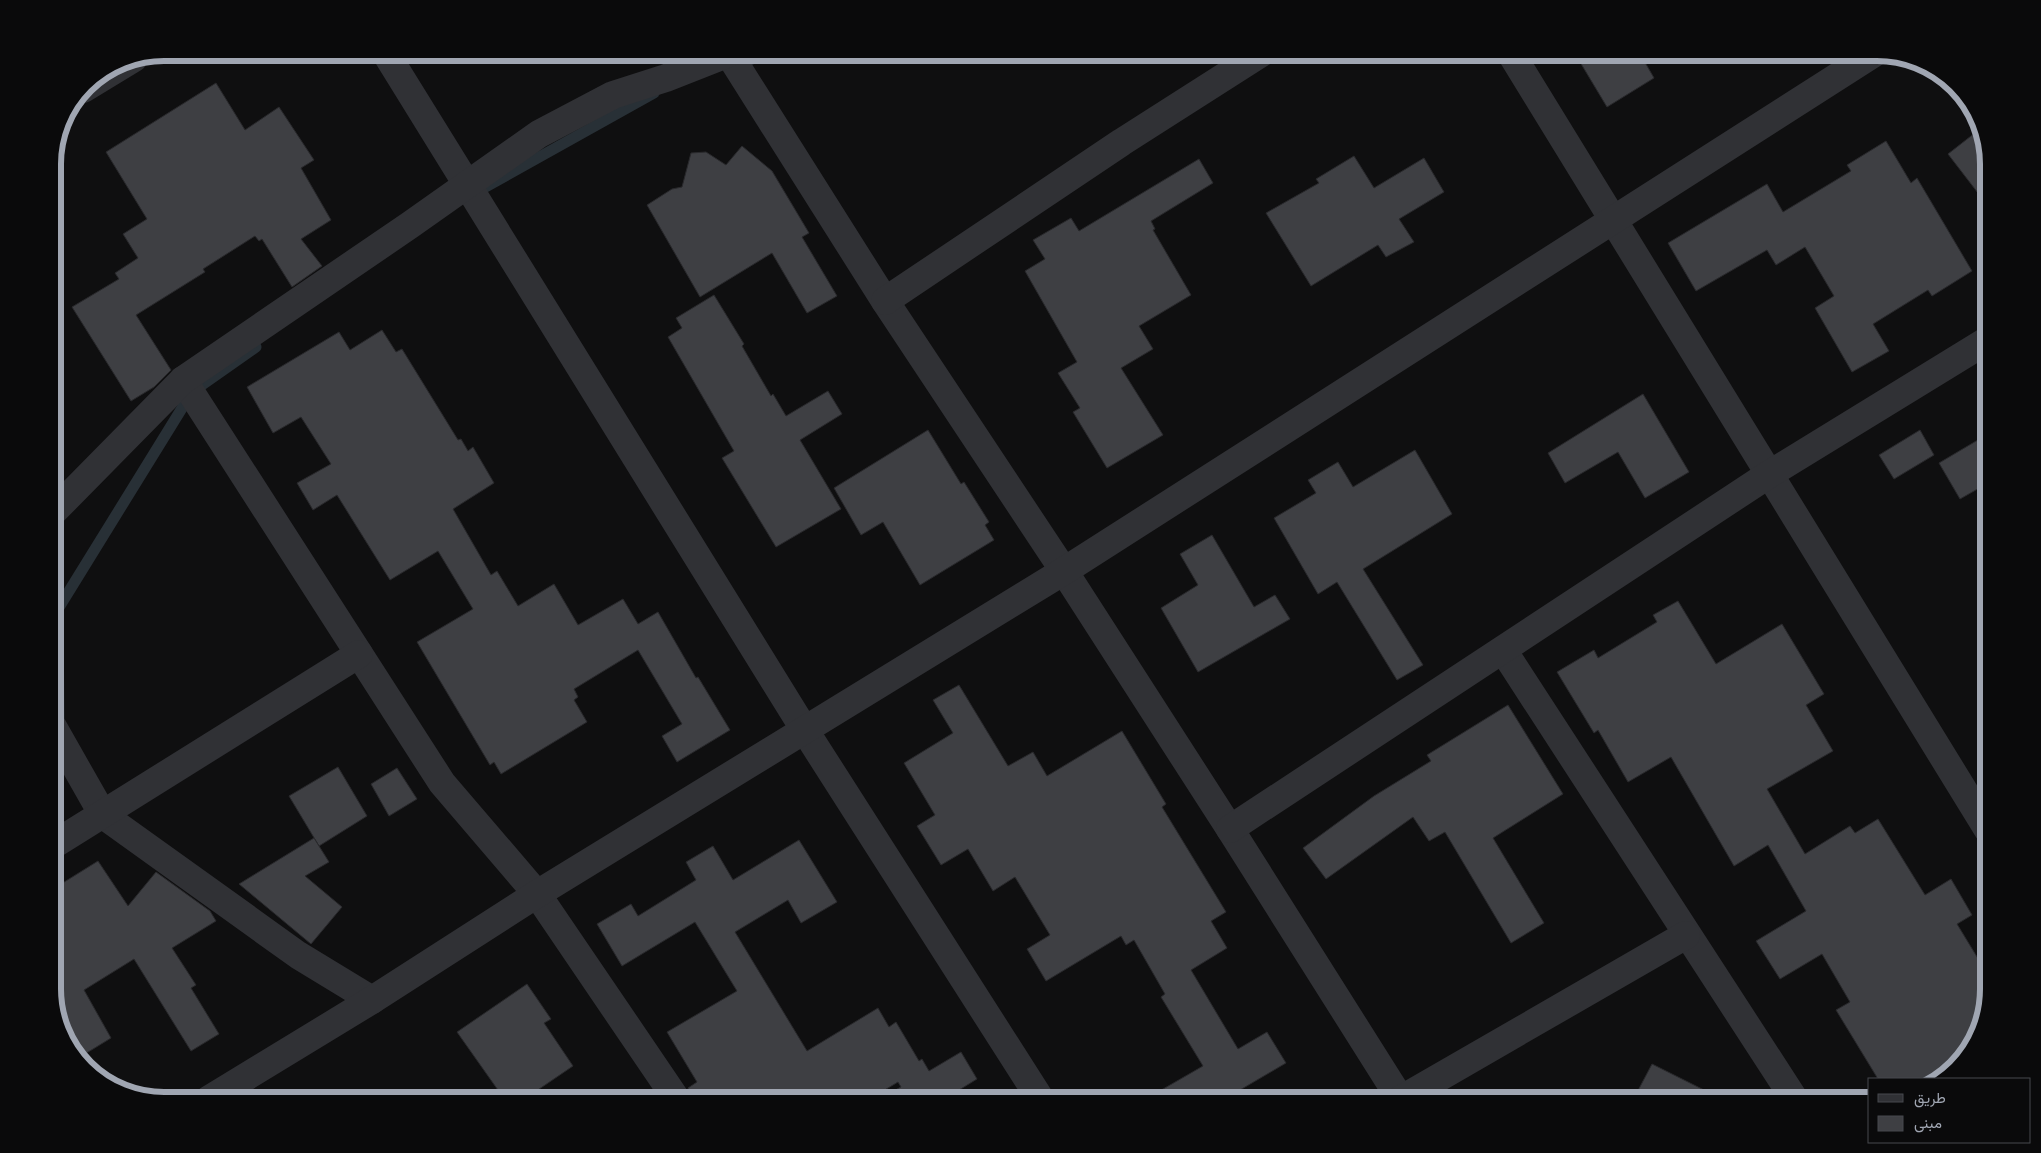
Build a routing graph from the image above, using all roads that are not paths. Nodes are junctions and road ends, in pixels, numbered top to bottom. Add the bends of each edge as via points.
1 (391, 61) edge
2 (710, 61) edge
3 (736, 61) edge
4 (1249, 61) edge
5 (1516, 61) edge
6 (1862, 61) edge
7 (467, 185) junction
8 (1614, 220) junction
9 (885, 301) junction
10 (1980, 345) edge
11 (183, 380) junction
12 (1768, 475) junction
13 (61, 504) edge
14 (1064, 570) junction
15 (1503, 650) junction
16 (358, 654) junction
17 (804, 729) junction
18 (61, 741) edge
19 (103, 814) junction
20 (1980, 817) edge
21 (1230, 829) junction
22 (61, 840) edge
23 (537, 894) junction
24 (1686, 935) junction
25 (372, 1000) junction
26 (221, 1092) edge
27 (672, 1092) edge
28 (1036, 1092) edge
29 (1395, 1092) edge
30 (1414, 1092) edge
31 (1790, 1092) edge

1 - 7 street
2 - 7 street via 612,95 576,112
3 - 9 street
4 - 9 street
5 - 8 street
6 - 8 street
7 - 11 street
7 - 17 street
8 - 12 street
8 - 14 street
9 - 14 street
10 - 12 street
11 - 13 street
11 - 16 street
12 - 15 street
12 - 20 street
14 - 17 street
14 - 21 street
15 - 21 street
15 - 24 street
16 - 19 street
16 - 23 street via 442,783
17 - 23 street
17 - 28 street
18 - 19 street
19 - 22 street
19 - 25 street via 298,955
21 - 29 street
23 - 25 street
23 - 27 street
24 - 30 street
24 - 31 street
25 - 26 street

